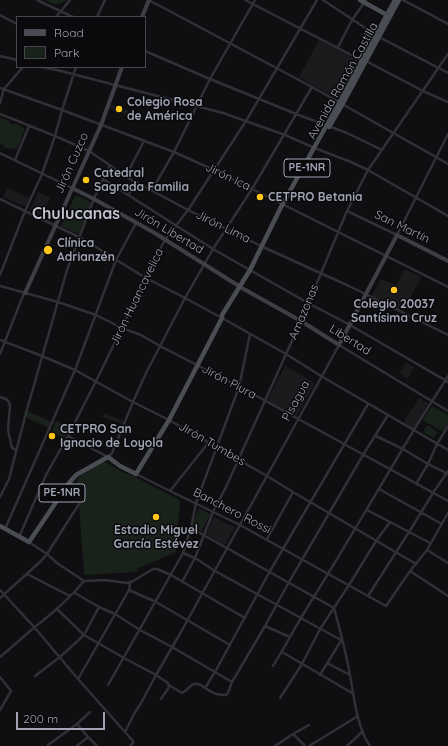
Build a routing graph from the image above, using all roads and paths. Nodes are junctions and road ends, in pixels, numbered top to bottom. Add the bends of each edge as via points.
1 (37, 0) edge
2 (70, 0) edge
3 (106, 0) edge
4 (148, 0) edge
5 (245, 0) edge
6 (255, 0) edge
7 (317, 0) edge
8 (323, 0) edge
9 (395, 0) edge
10 (399, 0) edge
11 (403, 0) edge
12 (363, 1) edge
13 (253, 4) junction
14 (61, 11) junction
15 (0, 15) edge
16 (389, 15) junction
17 (57, 16) edge
18 (71, 16) edge
19 (98, 16) edge
20 (142, 16) edge
21 (352, 20) junction
22 (16, 23) edge
23 (448, 24) edge
24 (300, 28) junction
25 (377, 36) junction
26 (231, 43) junction
27 (338, 47) junction
28 (146, 51) edge
29 (448, 54) edge
30 (0, 56) edge
31 (16, 60) edge
32 (364, 60) junction
33 (22, 68) edge
34 (47, 68) edge
35 (76, 68) edge
36 (122, 68) edge
37 (277, 68) junction
38 (439, 68) junction
39 (448, 73) edge
40 (73, 74) junction
41 (210, 79) junction
42 (114, 85) junction
43 (0, 88) edge
44 (312, 88) junction
45 (4, 89) junction
46 (423, 91) junction
47 (259, 98) junction
48 (0, 102) edge
49 (448, 102) edge
50 (341, 104) junction
51 (197, 106) junction
52 (62, 110) junction
53 (0, 114) edge
54 (296, 114) junction
55 (246, 120) junction
56 (100, 125) junction
57 (328, 125) junction
58 (29, 126) junction
59 (393, 134) junction
60 (448, 134) edge
61 (285, 135) junction
62 (56, 136) junction
63 (144, 141) junction
64 (316, 149) junction
65 (382, 150) junction
66 (88, 151) junction
67 (174, 152) junction
68 (0, 153) edge
69 (436, 158) junction
70 (15, 160) junction
71 (448, 164) edge
72 (110, 165) junction
73 (214, 170) junction
74 (368, 170) junction
75 (42, 174) junction
76 (126, 176) junction
77 (103, 179) junction
78 (137, 182) junction
79 (72, 188) junction
80 (252, 189) junction
81 (152, 190) junction
82 (128, 195) junction
83 (416, 198) junction
84 (0, 199) edge
85 (94, 199) junction
86 (284, 205) junction
87 (25, 210) junction
88 (188, 210) junction
89 (347, 211) junction
90 (448, 216) edge
91 (136, 222) junction
92 (55, 225) junction
93 (176, 226) junction
94 (226, 229) junction
95 (338, 233) junction
96 (397, 235) junction
97 (79, 237) junction
98 (165, 240) junction
99 (262, 246) junction
100 (213, 249) junction
101 (386, 256) junction
102 (116, 260) junction
103 (448, 261) edge
104 (204, 265) junction
105 (251, 271) junction
106 (320, 273) junction
107 (0, 275) edge
108 (144, 277) junction
109 (0, 286) edge
110 (241, 287) junction
111 (448, 287) edge
112 (25, 293) junction
113 (366, 294) junction
114 (185, 298) junction
115 (58, 302) junction
116 (308, 303) junction
117 (96, 314) junction
118 (222, 318) junction
119 (300, 321) junction
120 (350, 325) junction
121 (122, 328) junction
122 (250, 334) junction
123 (448, 335) edge
124 (0, 340) edge
125 (4, 342) junction
126 (339, 345) junction
127 (160, 346) junction
128 (0, 354) edge
129 (286, 354) junction
130 (42, 356) junction
131 (197, 365) junction
132 (75, 370) junction
133 (321, 376) junction
134 (448, 376) edge
135 (96, 381) junction
136 (447, 381) edge
137 (239, 387) junction
138 (0, 397) edge
139 (264, 400) junction
140 (133, 402) junction
141 (431, 402) junction
142 (368, 404) junction
143 (448, 411) edge
144 (388, 415) junction
145 (298, 419) junction
146 (169, 420) junction
147 (448, 426) edge
148 (414, 430) junction
149 (68, 436) junction
150 (376, 436) junction
151 (209, 442) junction
152 (345, 444) junction
153 (437, 444) junction
154 (217, 447) junction
155 (403, 449) junction
156 (17, 450) junction
157 (448, 450) edge
158 (363, 455) junction
159 (108, 457) junction
160 (238, 459) junction
161 (428, 464) junction
162 (391, 470) junction
163 (447, 473) edge
164 (136, 474) junction
165 (267, 476) junction
166 (416, 484) junction
167 (379, 490) junction
168 (170, 491) junction
169 (293, 492) junction
170 (433, 493) junction
171 (0, 497) edge
172 (448, 501) edge
173 (311, 502) junction
174 (196, 503) junction
175 (79, 504) dead end
176 (367, 510) junction
177 (213, 512) junction
178 (421, 512) junction
179 (448, 513) edge
180 (330, 514) junction
181 (390, 522) junction
182 (442, 524) junction
183 (240, 525) junction
184 (2, 528) edge
185 (191, 528) junction
186 (356, 528) junction
187 (409, 532) junction
188 (0, 533) edge
189 (204, 534) junction
190 (19, 537) junction
191 (266, 539) junction
192 (376, 541) junction
193 (29, 542) junction
194 (430, 543) junction
195 (228, 547) junction
196 (284, 549) junction
197 (427, 550) junction
198 (396, 552) junction
199 (184, 553) junction
200 (47, 554) junction
201 (195, 558) junction
202 (303, 560) junction
203 (448, 563) edge
204 (416, 564) junction
205 (215, 570) junction
206 (270, 571) junction
207 (410, 571) junction
208 (27, 574) junction
209 (329, 574) junction
210 (171, 575) junction
211 (84, 581) junction
212 (182, 582) junction
213 (289, 582) junction
214 (130, 583) junction
215 (349, 585) junction
216 (0, 590) edge
217 (129, 590) junction
218 (75, 593) junction
219 (202, 593) junction
220 (258, 594) junction
221 (4, 595) junction
222 (70, 596) junction
223 (315, 596) junction
224 (368, 596) junction
225 (448, 596) edge
226 (0, 598) edge
227 (156, 602) junction
228 (277, 604) junction
229 (100, 607) junction
230 (334, 608) junction
231 (57, 609) junction
232 (115, 614) junction
233 (245, 618) junction
234 (301, 618) junction
235 (188, 620) junction
236 (265, 626) junction
237 (35, 628) junction
238 (320, 629) junction
239 (140, 630) junction
240 (84, 635) junction
241 (290, 637) junction
242 (341, 640) junction
243 (98, 643) junction
244 (230, 645) junction
245 (172, 647) junction
246 (282, 652) junction
247 (0, 657) edge
248 (60, 657) junction
249 (124, 658) junction
250 (327, 663) junction
251 (302, 664) junction
252 (273, 666) dead end
253 (215, 672) junction
254 (156, 675) junction
255 (320, 675) junction
256 (350, 675) junction
257 (35, 676) dead end
258 (0, 677) edge
259 (78, 679) junction
260 (232, 682) junction
261 (108, 685) dead end
262 (169, 685) junction
263 (205, 688) junction
264 (352, 693) junction
265 (280, 698) dead end
266 (161, 699) dead end
267 (0, 710) edge
268 (90, 712) dead end
269 (358, 716) junction
270 (77, 724) junction
271 (309, 725) dead end
272 (125, 732) junction
273 (362, 732) junction
274 (293, 734) junction
275 (88, 737) junction
276 (134, 742) junction
277 (95, 745) edge
278 (48, 746) edge
279 (76, 746) edge
280 (130, 746) edge
281 (137, 746) edge
282 (275, 746) edge
283 (305, 746) edge
284 (309, 746) edge
285 (347, 746) edge
286 (370, 746) edge

1 - 14 street
2 - 14 street
3 - 19 street
4 - 20 street
4 - 26 street
5 - 13 street
6 - 13 street
7 - 24 street, Jirón Huancavelica
8 - 21 street
9 - 16 main road, Avenida Ramón Castilla
10 - 16 main road, Avenida Ramón Castilla
11 - 23 street
12 - 16 main road
12 - 21 street
13 - 24 street
13 - 26 street
14 - 17 street
14 - 18 street
15 - 22 street
16 - 25 main road, Avenida Ramón Castilla / PE-1NR
21 - 25 street
21 - 27 street
24 - 27 street
24 - 37 street, Jirón Huancavelica
25 - 32 main road, Avenida Ramón Castilla / PE-1NR
25 - 38 street
26 - 37 street
26 - 41 street
27 - 32 street
28 - 41 street
29 - 38 street, Amazonas
30 - 31 street
32 - 46 street
32 - 50 main road, Avenida Ramón Castilla / PE-1NR
33 - 45 street
34 - 40 street
35 - 40 street
36 - 42 street, Jirón Cuzco
37 - 44 street
37 - 47 street, Jirón Huancavelica
38 - 39 street
38 - 46 street, Amazonas
40 - 42 street
40 - 52 street
41 - 47 street
41 - 51 street
42 - 51 street
42 - 56 street, Jirón Cuzco
43 - 45 street, Jirón Ica
44 - 50 street
44 - 54 street
45 - 48 street
45 - 52 street, Jirón Ica
46 - 49 street
46 - 59 street, Amazonas
47 - 54 street
47 - 55 street, Jirón Huancavelica
50 - 57 main road, Avenida Ramón Castilla / PE-1NR
50 - 59 street
51 - 55 street
51 - 67 street
52 - 56 street, Jirón Ica
52 - 62 street
53 - 58 street, Jirón Lima
54 - 57 street
54 - 61 street
55 - 61 street
55 - 73 street, Jirón Huancavelica
56 - 63 street, Jirón Ica
56 - 66 street, Jirón Cuzco
57 - 64 main road, Avenida Ramón Castilla / PE-1NR
57 - 65 street
58 - 62 street, Jirón Lima
58 - 70 street
59 - 65 street, Amazonas
59 - 69 street
60 - 69 street, Pisagua
61 - 64 street
61 - 80 street
62 - 66 street, Jirón Lima
62 - 75 street
63 - 67 street, Jirón Ica
63 - 76 street
64 - 74 street
64 - 86 main road, Avenida Ramón Castilla / PE-1NR
65 - 74 street, Amazonas
66 - 72 street, Jirón Lima
66 - 79 street, Jirón Cuzco
67 - 73 street, Jirón Ica
67 - 81 street
68 - 70 street, Jirón Libertad
69 - 71 street
69 - 83 street, Pisagua
70 - 75 street, Jirón Libertad
72 - 76 street, Jirón Lima
72 - 77 street
73 - 80 street, Jirón Ica
73 - 88 street, Jirón Huancavelica
74 - 83 street
74 - 89 street, Amazonas
75 - 79 street, Jirón Libertad
75 - 87 street
76 - 78 street, Jirón Lima
77 - 82 street
77 - 85 street
78 - 81 street, Jirón Lima
78 - 82 street
79 - 85 street, Jirón Libertad
79 - 92 street, Jirón Cuzco
80 - 86 street, Jirón Ica
80 - 94 street
81 - 88 street, Jirón Lima
82 - 93 street
83 - 90 street
83 - 96 street, Pisagua
84 - 87 street
85 - 91 street, Jirón Libertad
85 - 97 street
86 - 95 street, Jirón Ica
86 - 99 main road, Avenida Ramón Castilla / PE-1NR
87 - 92 street
87 - 107 street
88 - 93 street, Jirón Huancavelica
88 - 94 street, Jirón Lima
89 - 95 street, Amazonas
89 - 96 street, San Martín
91 - 98 street, Jirón Libertad
91 - 102 street
92 - 97 street
92 - 112 street, Jirón Cuzco
93 - 98 street, Jirón Huancavelica
93 - 100 street
94 - 99 street, Jirón Lima
94 - 100 street
95 - 101 street, Jirón Ica
95 - 106 street, Amazonas
96 - 101 street, Pisagua
96 - 103 street, San Martín
97 - 102 street
97 - 115 street
98 - 104 street, Jirón Libertad
98 - 108 street, Jirón Huancavelica
99 - 105 main road, Avenida Ramón Castilla / PE-1NR
99 - 106 street, Jirón Lima
100 - 104 street
100 - 105 street
101 - 111 street, Jirón Ica
101 - 113 street, Pisagua
102 - 108 street
102 - 117 street
104 - 110 street, Jirón Libertad
104 - 114 street
105 - 110 main road, Avenida Ramón Castilla / PE-1NR
105 - 116 street
106 - 113 street, Jirón Lima
106 - 116 street, Amazonas
108 - 114 street
108 - 121 street, Jirón Huancavelica
109 - 112 street, Jirón Piura
110 - 118 main road, Avenida Ramón Castilla / PE-1NR
110 - 119 street, Libertad
112 - 115 street, Jirón Piura
112 - 125 street, Jirón Cuzco
113 - 120 street, Pisagua
113 - 123 street, Jirón Lima
114 - 118 street
114 - 127 street
115 - 117 street, Jirón Piura
115 - 130 street
116 - 119 street, Amazonas
116 - 120 street
117 - 121 street, Jirón Piura
117 - 132 street
118 - 122 street
118 - 131 main road, Avenida Ramón Castilla / PE-1NR
119 - 126 street, Libertad
119 - 129 street, Amazonas
120 - 126 street, Pisagua
120 - 136 street
121 - 127 street, Jirón Piura
121 - 135 street, Jirón Huancavelica
122 - 129 street
122 - 137 street
124 - 125 street, Jirón Tumbes
125 - 128 street, Jirón Cuzco
125 - 130 street, Jirón Tumbes
126 - 133 street, Pisagua
126 - 141 street, Libertad
127 - 131 street, Jirón Piura
127 - 140 street
129 - 133 street
129 - 139 street, Amazonas
130 - 132 street, Jirón Tumbes
130 - 156 street
131 - 137 street, Jirón Piura
131 - 146 main road, Avenida Ramón Castilla / PE-1NR
132 - 135 street, Jirón Tumbes
132 - 184 street
133 - 142 street
133 - 145 street, Pisagua
134 - 136 street
135 - 140 street, Jirón Tumbes
135 - 149 street, Jirón Huancavelica
136 - 141 street
137 - 139 street, Jirón Piura
137 - 154 street
138 - 156 street via 9,402 8,430 12,448
139 - 145 street, Jirón Piura
139 - 160 street, Amazonas
140 - 146 street, Jirón Tumbes
140 - 159 street
141 - 143 street, Libertad
141 - 148 street
142 - 144 street
142 - 152 street
144 - 148 street
144 - 150 street
145 - 152 street, Jirón Piura
145 - 165 street, Pisagua
146 - 151 street, Jirón Tumbes
146 - 164 main road, Avenida Ramón Castilla / PE-1NR
147 - 153 street
148 - 153 street
148 - 155 street
149 - 159 street, Banchero Rossi
149 - 190 street, Jirón Huancavelica via 46,475
150 - 155 street
150 - 158 street
151 - 154 street, Jirón Tumbes
151 - 168 street
152 - 158 street, Jirón Piura
152 - 173 street
153 - 157 street
153 - 161 street
154 - 160 street, Jirón Tumbes
154 - 174 street
155 - 161 street
155 - 162 street
156 - 171 street via 9,478
158 - 162 street, Jirón Piura
158 - 180 street
159 - 164 main road, Banchero Rossi
159 - 193 main road, PE-1NR via 76,475
160 - 165 street, Jirón Tumbes
160 - 177 street, Amazonas
161 - 163 street
161 - 166 street
162 - 166 street, Jirón Piura
162 - 167 street
163 - 170 street
164 - 168 street, Banchero Rossi
165 - 169 street, Jirón Tumbes
165 - 183 street, Pisagua
166 - 170 street, Jirón Piura
167 - 176 street
167 - 178 street
168 - 174 street, Banchero Rossi
169 - 173 street, Jirón Tumbes
169 - 191 street
170 - 172 street, Jirón Piura
170 - 178 street
173 - 180 street, Jirón Tumbes
173 - 196 street
174 - 177 street, Banchero Rossi
174 - 185 street
175 - 200 street
176 - 181 street
176 - 186 street
177 - 183 street, Banchero Rossi
177 - 189 street, Amazonas
178 - 182 street
178 - 187 street
179 - 182 street
180 - 186 street, Jirón Tumbes
180 - 202 street
181 - 187 street
181 - 192 street
182 - 194 street
183 - 191 street, Banchero Rossi
183 - 195 street, Pisagua
184 - 188 main road
184 - 190 main road
185 - 189 street
185 - 199 street
186 - 192 street, Jirón Tumbes
186 - 209 street
187 - 194 street
187 - 198 street
189 - 195 street
189 - 201 street, Amazonas
190 - 193 main road
191 - 196 street, Banchero Rossi
192 - 198 street, Jirón Tumbes
192 - 215 street
193 - 200 street
194 - 197 street
195 - 205 street, Pisagua
195 - 206 street
196 - 202 street, Banchero Rossi
196 - 206 street
197 - 203 street
197 - 204 street
198 - 204 street, Jirón Tumbes
198 - 224 street
199 - 201 street
199 - 210 street
200 - 208 street
200 - 211 street
201 - 205 street
201 - 212 street, Amazonas
202 - 209 street, Banchero Rossi
202 - 213 street
204 - 207 street
205 - 219 street, Pisagua
205 - 220 street
206 - 213 street
206 - 220 street
207 - 224 street, Banchero Rossi via 386,606
207 - 225 street
208 - 221 street
208 - 222 street
209 - 215 street, Banchero Rossi
209 - 223 street
210 - 212 street
210 - 214 street via 155,568
210 - 227 street
211 - 214 street
211 - 218 street
212 - 219 street
213 - 223 street
213 - 228 street
214 - 217 street
215 - 224 street, Banchero Rossi
215 - 230 street
216 - 221 street
217 - 227 street
217 - 232 street
218 - 222 street
218 - 229 street
219 - 233 street
219 - 235 street, Pisagua
220 - 228 street
220 - 233 street
221 - 226 street
221 - 237 street
222 - 231 street
223 - 230 street
223 - 234 street
227 - 235 street
227 - 239 street
228 - 234 street
228 - 236 street
229 - 232 street
229 - 240 street
230 - 238 street
230 - 242 street
231 - 237 street
231 - 240 street
232 - 239 street
232 - 243 street
233 - 244 street
234 - 238 street
234 - 241 street
235 - 244 street
235 - 245 street, Pisagua
236 - 241 street
236 - 260 street
237 - 247 street
237 - 248 street
238 - 242 street
238 - 251 street
239 - 245 street
239 - 249 street
240 - 243 street
240 - 248 street
241 - 246 street
242 - 250 street
242 - 256 street
243 - 249 street
243 - 259 street
244 - 253 street
245 - 253 street
245 - 254 street, Pisagua
246 - 251 street
246 - 252 street
248 - 257 street
248 - 259 street
249 - 254 street
249 - 261 street
250 - 255 street
250 - 256 street
251 - 255 street
251 - 265 street
253 - 260 street
253 - 263 street
254 - 262 street
254 - 272 street, Pisagua
255 - 264 street
256 - 264 street
258 - 267 street via 11,691
259 - 272 street
260 - 263 street via 226,695 210,692
262 - 263 street via 182,693 192,685 198,684
262 - 266 street
264 - 269 street
268 - 270 street
269 - 273 street
269 - 284 street
270 - 275 street
270 - 278 street
271 - 274 street
272 - 276 street
273 - 285 street
273 - 286 street
274 - 282 street
274 - 283 street
275 - 277 street
275 - 279 street
276 - 280 street
276 - 281 street

